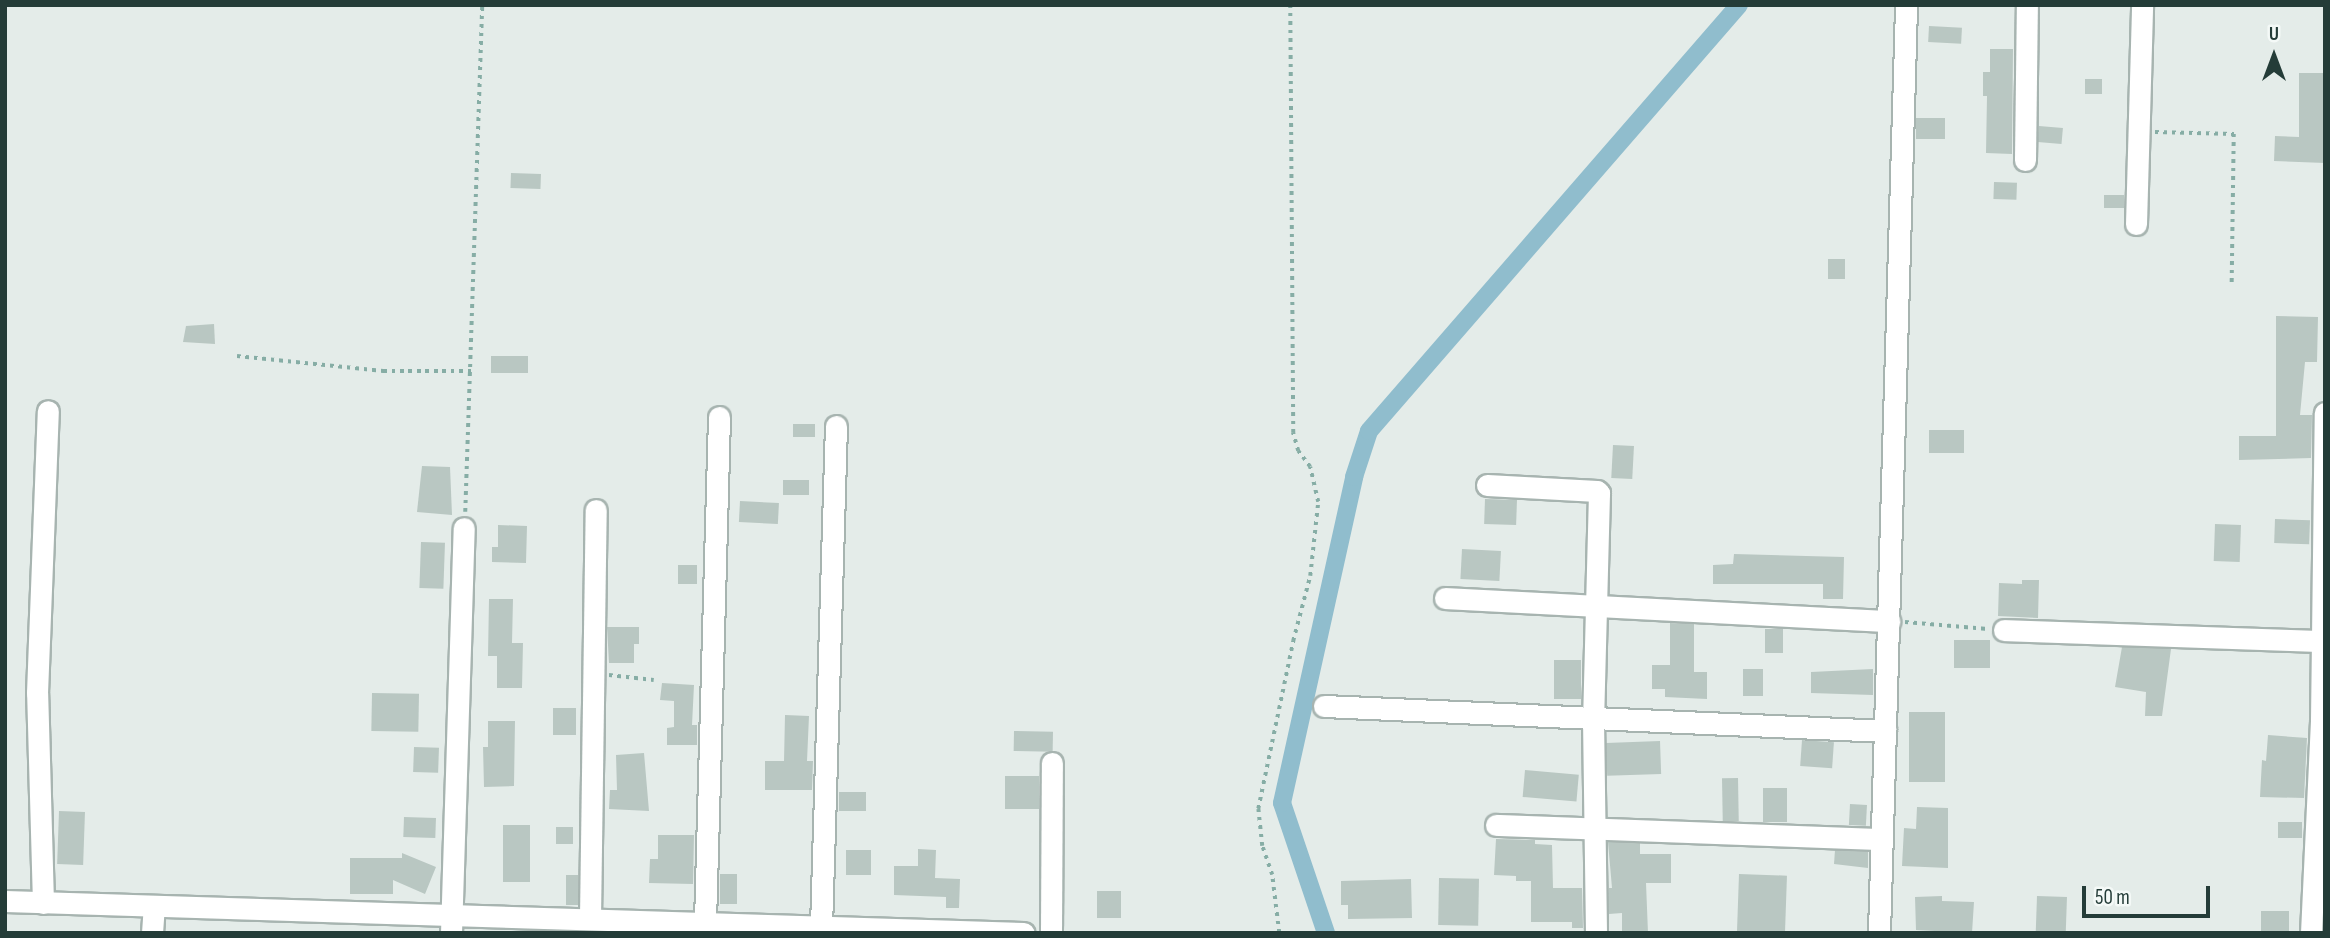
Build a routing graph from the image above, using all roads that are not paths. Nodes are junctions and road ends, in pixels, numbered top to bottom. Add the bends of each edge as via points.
1 (1906, 5) edge
2 (2027, 5) edge
3 (2142, 5) edge
4 (2025, 160) dead end
5 (2136, 224) dead end
6 (48, 411) dead end
7 (2325, 413) edge
8 (719, 416) dead end
9 (836, 426) dead end
10 (1487, 485) dead end
11 (596, 510) dead end
12 (464, 528) road end
13 (1445, 598) dead end
14 (1595, 606) junction
15 (1889, 621) junction
16 (2004, 630) road end
17 (2323, 641) edge
18 (1324, 706) dead end
19 (1593, 718) junction
20 (2323, 720) edge
21 (1885, 731) junction
22 (1052, 763) dead end
23 (1496, 825) dead end
24 (1593, 830) junction
25 (1881, 839) junction
26 (5, 901) edge
27 (43, 903) junction
28 (154, 906) junction
29 (590, 918) junction
30 (705, 922) junction
31 (452, 925) edge
32 (821, 927) junction
33 (986, 932) edge
34 (152, 933) edge
35 (1023, 933) edge
36 (1051, 933) edge
37 (1596, 933) edge
38 (1880, 933) edge
39 (2311, 933) edge

1 - 15 street
2 - 4 street
3 - 5 street
6 - 27 street via 37,694
7 - 17 street
8 - 30 street
9 - 32 street
10 - 14 street via 1597,491
11 - 29 street
12 - 31 street
13 - 14 street
14 - 15 street
14 - 19 street
15 - 21 street
16 - 17 street
17 - 20 street
18 - 19 street
19 - 21 street
19 - 24 street
20 - 39 street
21 - 25 street
22 - 36 street
23 - 24 street
24 - 25 street
24 - 37 street
25 - 38 street
26 - 27 street
27 - 28 street
28 - 31 street
28 - 34 street
29 - 30 street
29 - 31 street
30 - 32 street
32 - 33 street
33 - 35 street

